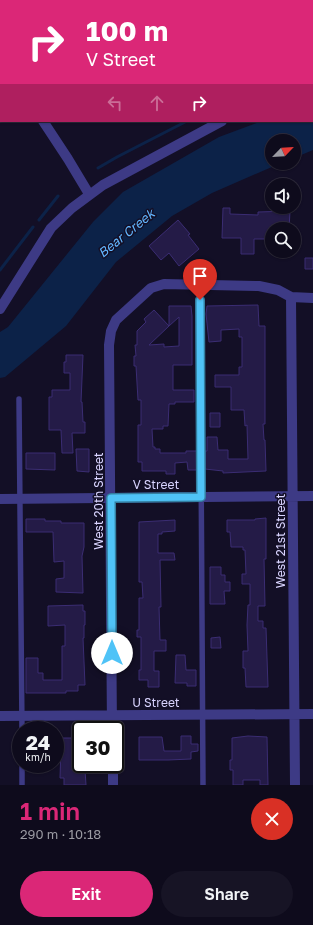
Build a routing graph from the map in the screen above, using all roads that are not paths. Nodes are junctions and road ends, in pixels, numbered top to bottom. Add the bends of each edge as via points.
1 (44, 122) edge
2 (220, 122) edge
3 (89, 194) junction
4 (200, 285) junction
5 (291, 297) junction
6 (313, 298) edge
7 (0, 309) edge
8 (20, 399) dead end
9 (313, 496) edge
10 (201, 497) junction
11 (292, 497) junction
12 (20, 498) junction
13 (111, 498) junction
14 (0, 499) edge
15 (294, 714) junction
16 (313, 714) edge
17 (112, 715) junction
18 (202, 715) junction
19 (0, 716) edge
20 (22, 716) junction
21 (22, 721) edge
22 (112, 721) edge
23 (22, 773) edge
24 (113, 773) edge
25 (22, 785) edge
26 (113, 785) edge
27 (203, 785) edge
28 (295, 785) edge

1 - 3 street
2 - 3 street
3 - 7 street via 51,228
4 - 5 street via 259,286 278,290
4 - 10 lane
4 - 13 street, West 20th Street via 164,284 151,288 116,320 111,331
5 - 6 street
5 - 11 street, West 21st Street
8 - 12 lane
9 - 11 street, V Street
10 - 11 street, V Street
10 - 13 street, V Street
10 - 18 lane
11 - 15 street, West 21st Street
12 - 13 street, V Street
12 - 14 street, V Street
12 - 20 lane
13 - 17 street, West 20th Street
15 - 16 street, U Street
15 - 18 street, U Street
15 - 28 street, West 21st Street
17 - 18 street, U Street
17 - 20 street, U Street
17 - 22 street, West 20th Street
18 - 27 lane
19 - 20 street, U Street
20 - 21 lane
23 - 25 lane
24 - 26 street

